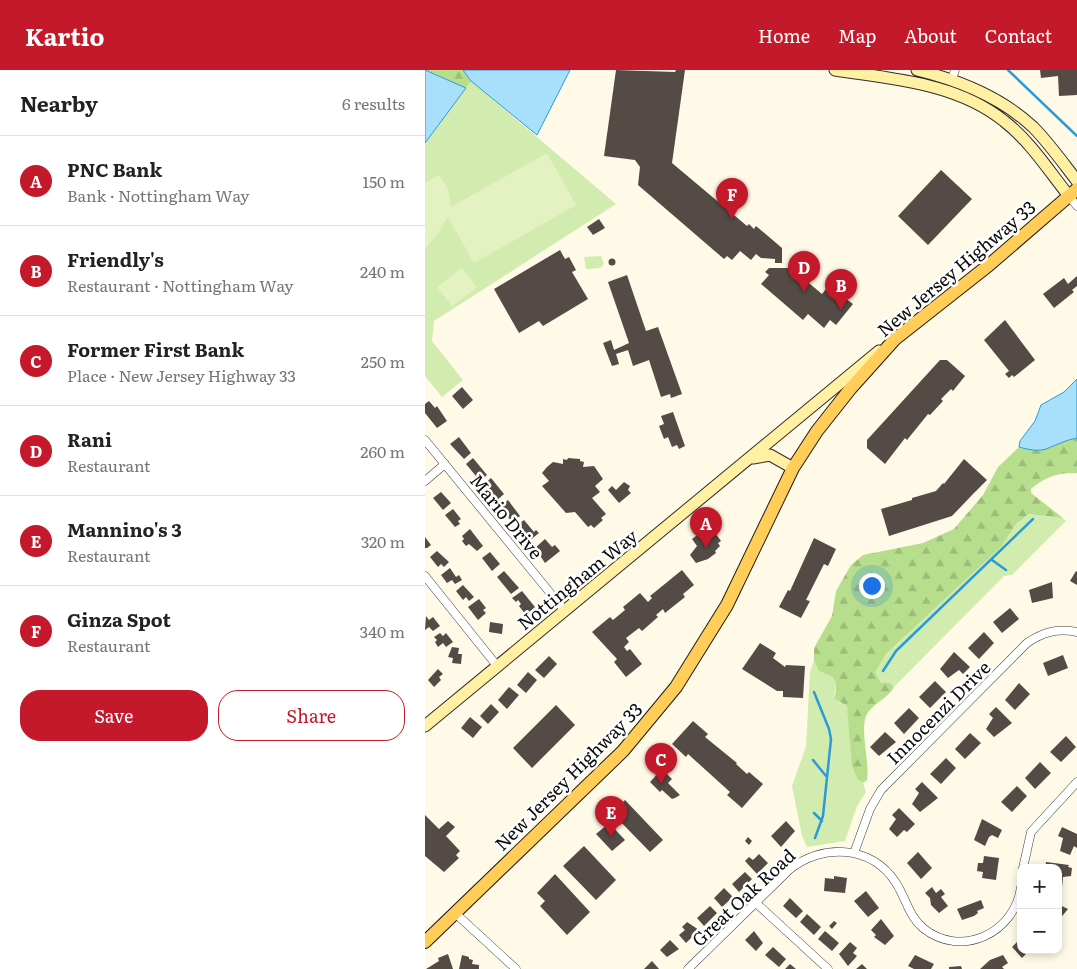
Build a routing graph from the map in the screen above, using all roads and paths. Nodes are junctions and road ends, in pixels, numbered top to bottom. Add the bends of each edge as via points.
1 (835, 70) edge
2 (917, 70) edge
3 (954, 75) edge
4 (941, 88) junction
5 (956, 94) junction
6 (1077, 181) edge
7 (1074, 197) edge
8 (895, 339) junction
9 (425, 440) edge
10 (751, 458) junction
11 (445, 464) junction
12 (793, 468) junction
13 (425, 481) edge
14 (425, 576) edge
15 (565, 611) junction
16 (1077, 632) edge
17 (498, 667) junction
18 (425, 726) edge
19 (1077, 782) edge
20 (855, 853) junction
21 (1024, 864) edge
22 (1017, 902) edge
23 (756, 903) junction
24 (455, 913) junction
25 (425, 942) edge
26 (516, 969) edge
27 (688, 969) edge
28 (828, 969) edge

1 - 4 street
2 - 3 street
3 - 4 street
3 - 5 street
3 - 6 street via 1009,108 1034,128
4 - 5 street
5 - 7 street via 1004,121
7 - 8 main road, New Jersey Highway 33
8 - 10 street, Nottingham Way
8 - 12 main road, New Jersey Highway 33 via 833,409
9 - 11 street, Mario Drive
10 - 12 street via 770,455
10 - 15 street, Nottingham Way
11 - 13 street
11 - 15 street, Mario Drive
12 - 24 main road, New Jersey Highway 33 via 727,605 670,694 626,748
14 - 17 street
15 - 17 street, Nottingham Way
16 - 20 street, Innocenzi Drive via 1055,630 1027,643 881,790 869,808
17 - 18 street, Nottingham Way
19 - 21 street via 1031,832
20 - 22 street, Great Oak Road via 889,873 902,892 910,913 938,937 953,941 979,939 1002,926
20 - 23 street, Great Oak Road via 831,851 808,857 789,870
23 - 27 street, Great Oak Road
23 - 28 street
24 - 25 main road, New Jersey Highway 33
24 - 26 street

